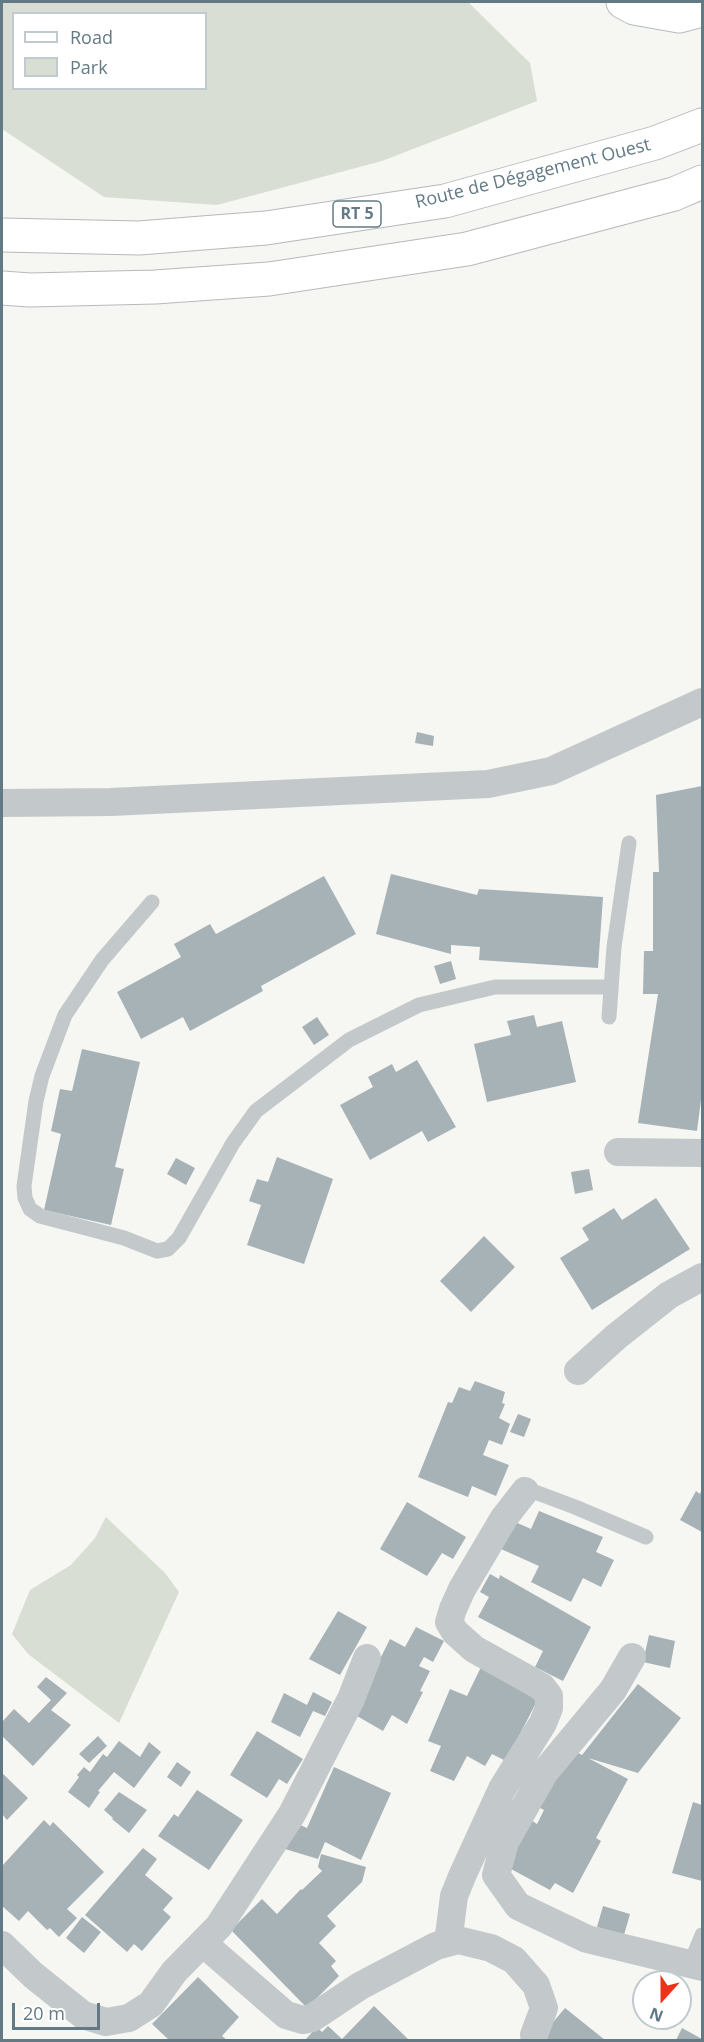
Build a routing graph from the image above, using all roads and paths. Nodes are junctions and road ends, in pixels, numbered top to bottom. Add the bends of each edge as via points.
1 (623, 2) edge
2 (702, 10) edge
3 (702, 124) edge
4 (702, 182) edge
5 (2, 235) edge
6 (2, 288) edge
7 (702, 702) edge
8 (2, 803) edge
9 (629, 843) dead end
10 (152, 902) dead end
11 (611, 987) junction
12 (609, 1017) dead end
13 (618, 1152) dead end
14 (702, 1153) edge
15 (702, 1277) edge
16 (578, 1371) dead end
17 (525, 1491) joint
18 (646, 1538) dead end
19 (632, 1657) dead end
20 (367, 1658) dead end
21 (702, 1935) edge
22 (448, 1943) junction
23 (204, 1944) junction
24 (2, 1945) edge
25 (696, 1966) edge
26 (534, 2035) dead end

1 - 2 main road via 634,8 679,16
3 - 5 main road, Route de Dégagement Ouest / RT 5 via 655,143 445,201 266,228 139,238
4 - 6 main road via 674,194 467,249 269,279 155,286
7 - 8 street via 551,771 488,784 111,802
9 - 11 lane
10 - 11 lane via 102,960 65,1016 42,1076 24,1186 30,1209 40,1216 157,1251 168,1249 179,1238 233,1143 256,1111 349,1040 419,1005 495,987
11 - 12 lane
13 - 14 street
15 - 16 street via 669,1295
17 - 18 lane via 575,1507
17 - 22 street via 504,1518 462,1590 449,1622 474,1649 542,1687 549,1696 549,1708 502,1789 463,1874 454,1896
19 - 25 street via 613,1690 544,1773 505,1842 496,1875 518,1906 587,1939
20 - 23 street via 351,1699 292,1814
21 - 25 lane
22 - 23 street via 360,1986 303,2020 286,2015
22 - 26 street via 458,1940 491,1948 514,1960 536,1985 544,2008
23 - 24 street via 174,1972 151,2004 129,2018 106,2022 83,2015

